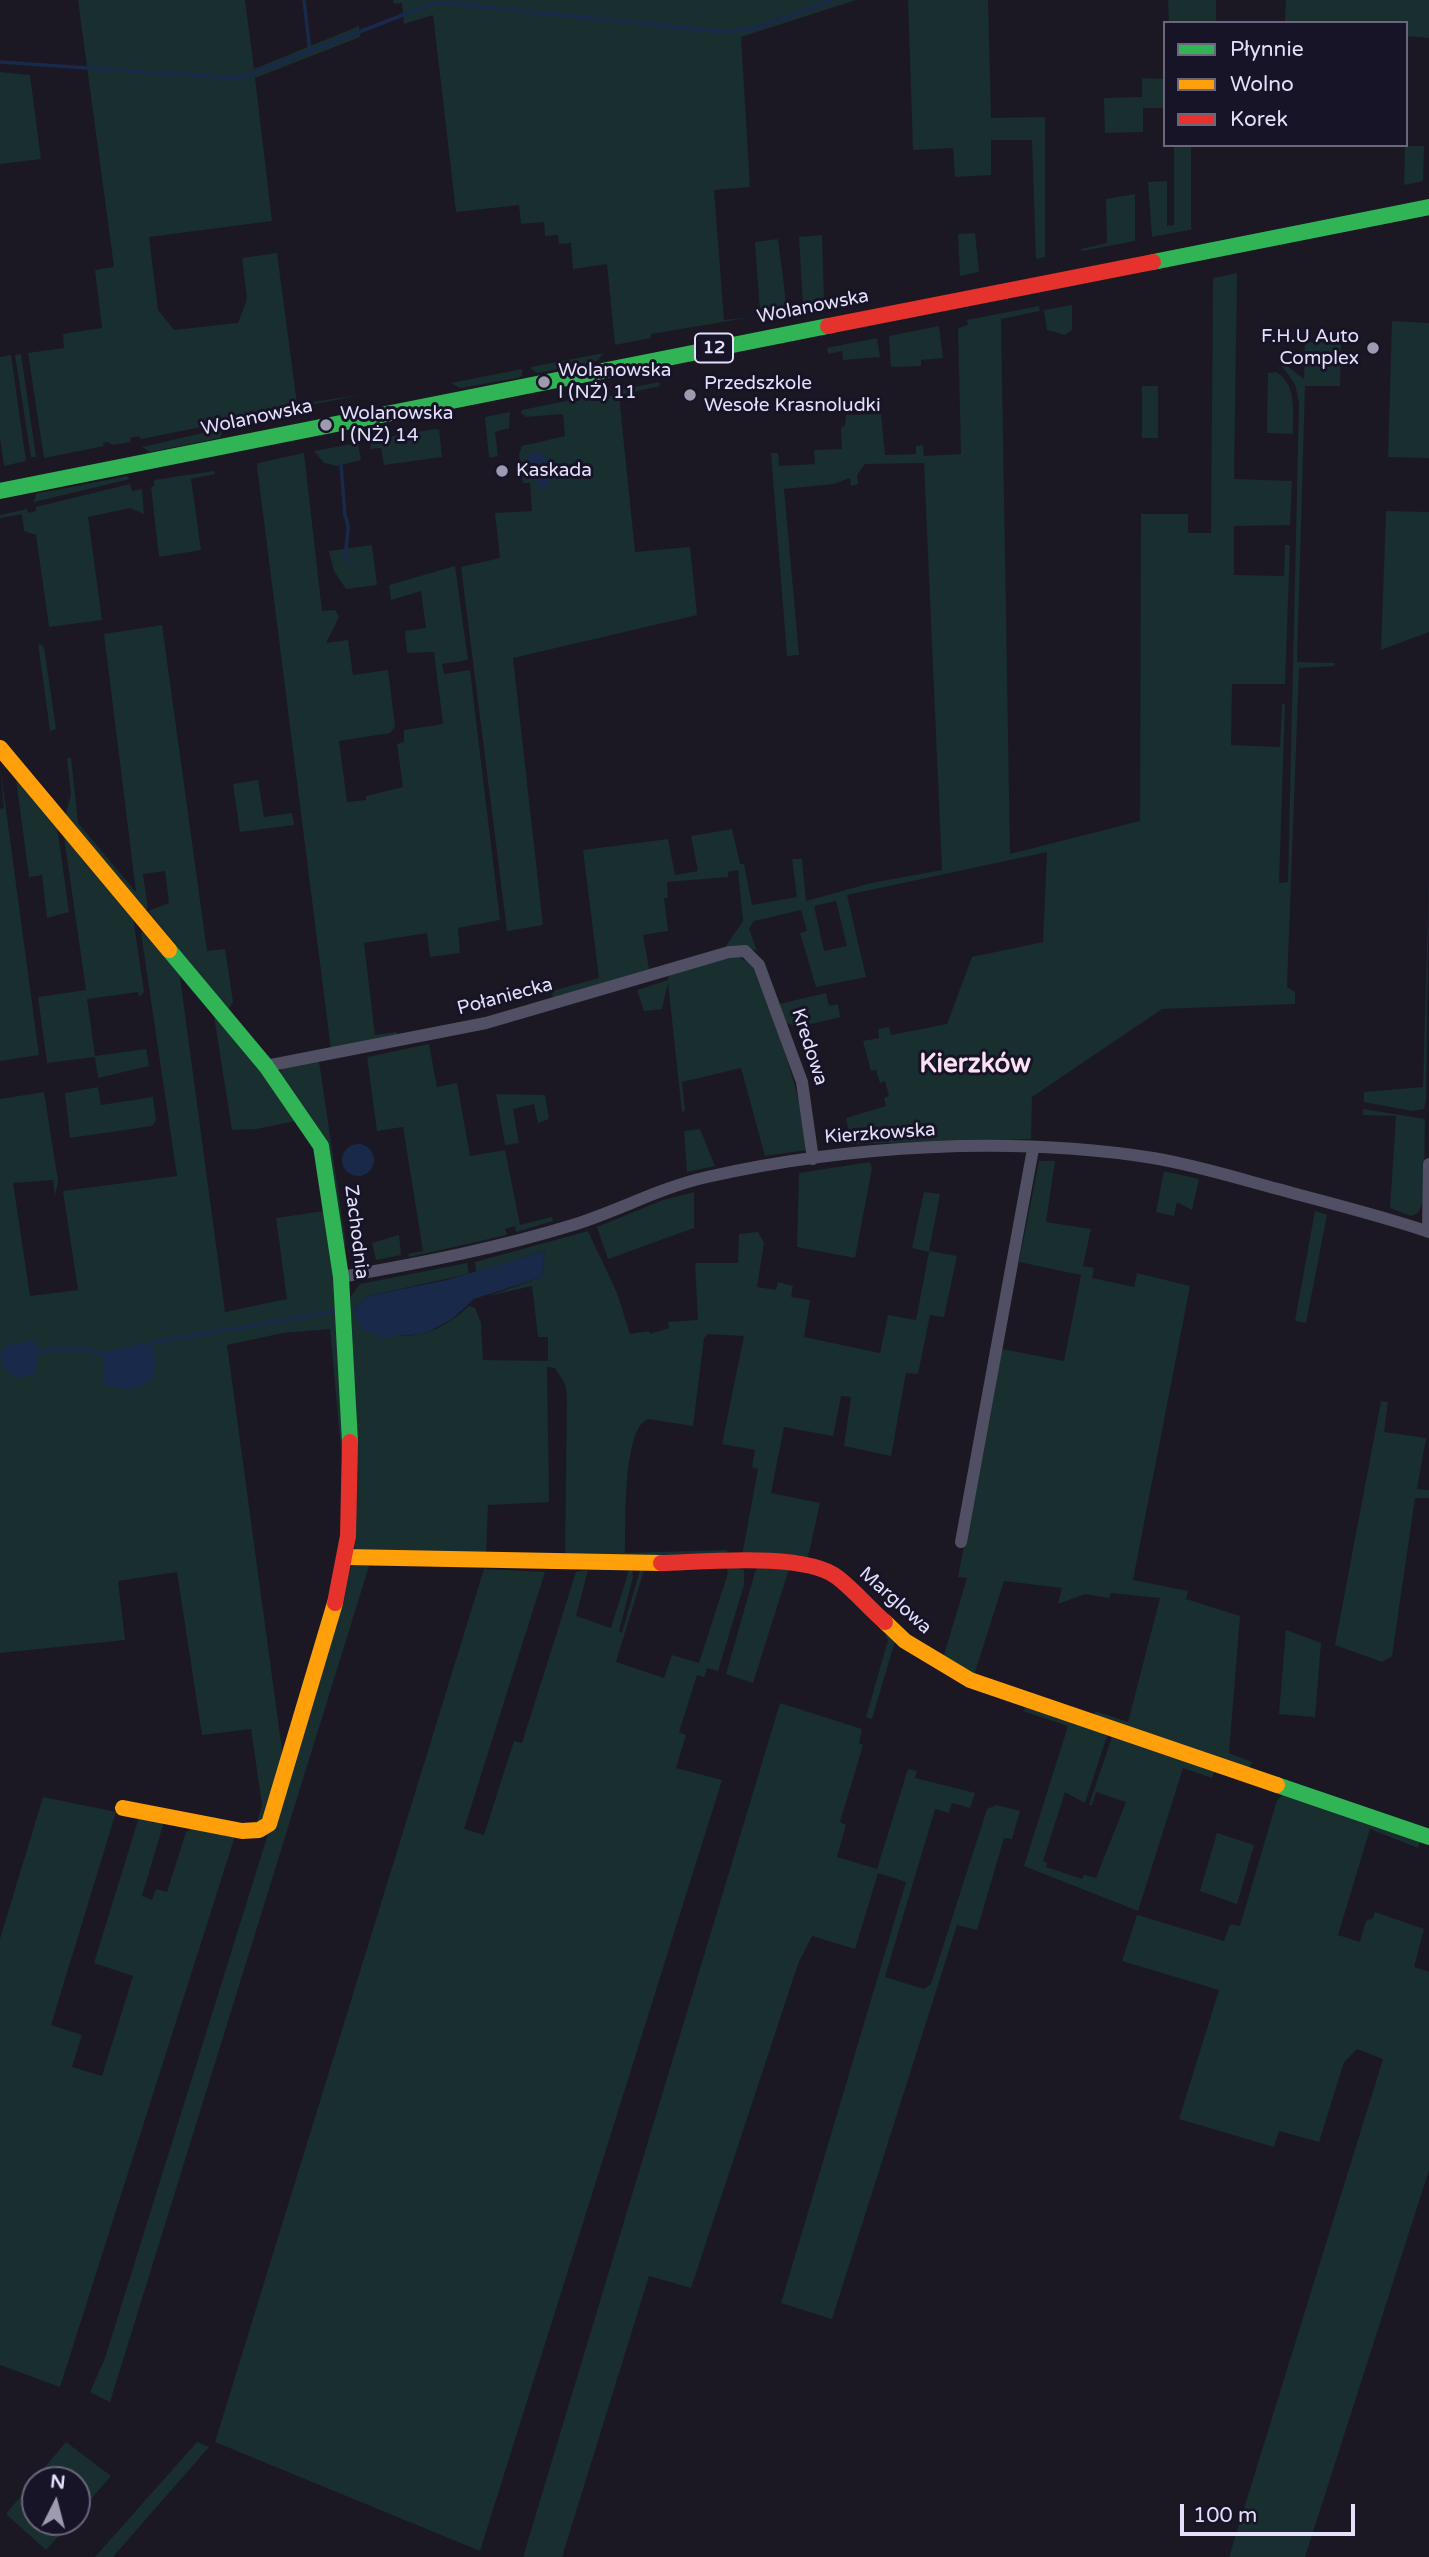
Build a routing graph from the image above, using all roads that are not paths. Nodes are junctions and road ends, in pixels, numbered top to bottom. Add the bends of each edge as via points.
1 (1429, 207) edge
2 (0, 491) edge
3 (0, 748) edge
4 (750, 954) joint
5 (266, 1066) junction
6 (1033, 1149) junction
7 (813, 1159) junction
8 (1429, 1164) edge
9 (1428, 1231) edge
10 (341, 1277) junction
11 (961, 1542) dead end
12 (345, 1558) junction
13 (123, 1808) dead end
14 (1429, 1837) edge

1 - 2 street, Wolanowska / 12
3 - 5 street, Zachodnia
4 - 5 street, Połaniecka via 729,952 486,1023
4 - 7 street, Kredowa via 759,965 802,1082
5 - 10 street, Zachodnia via 321,1146
6 - 7 street, Kierzkowska via 909,1149
6 - 9 street, Kierzkowska via 1158,1159
6 - 11 street
7 - 10 street, Kierzkowska via 687,1182 579,1223 469,1253
8 - 9 street
10 - 12 street, Zachodnia via 350,1434
12 - 13 street, Zachodnia via 269,1824 242,1831
12 - 14 street, Marglowa via 816,1566 837,1577 905,1642 970,1680

